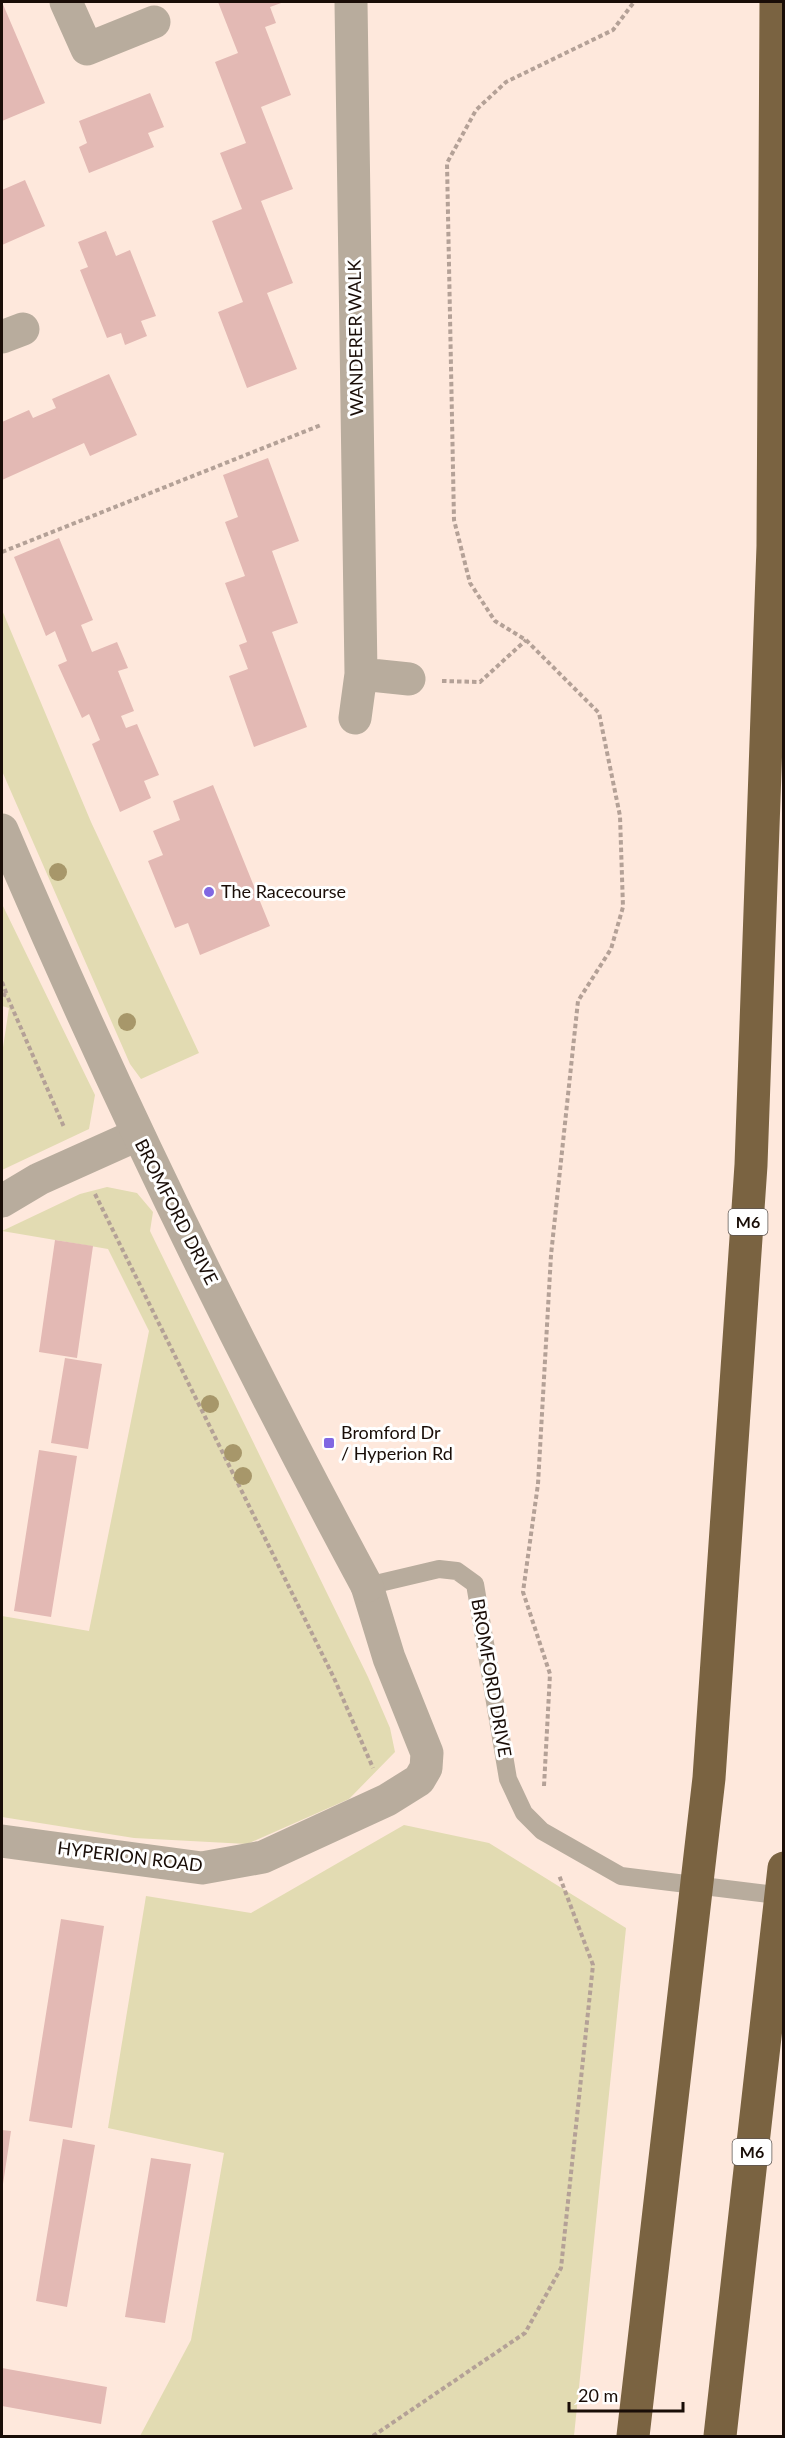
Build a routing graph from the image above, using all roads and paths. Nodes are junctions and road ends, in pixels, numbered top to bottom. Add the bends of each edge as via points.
1 (66, 2) edge
2 (351, 2) edge
3 (634, 2) edge
4 (776, 2) edge
5 (154, 22) dead end
6 (357, 410) junction
7 (2, 552) edge
8 (526, 640) junction
9 (361, 674) junction
10 (409, 679) joint
11 (355, 718) dead end
12 (2, 830) edge
13 (2, 982) edge
14 (2, 994) edge
15 (7, 996) junction
16 (137, 1135) junction
17 (78, 1160) junction
18 (2, 1201) edge
19 (367, 1586) junction
20 (419, 1780) joint
21 (387, 1800) junction
22 (542, 1831) junction
23 (2, 1841) edge
24 (783, 1868) edge
25 (783, 1896) edge
26 (374, 2436) edge
27 (633, 2436) edge
28 (720, 2436) edge

1 - 5 street via 87,49
2 - 6 street, WANDERER WALK
3 - 8 path via 613,30 506,82 476,110 447,163 454,520 470,583 495,621
4 - 27 highway, M6, bridge via 773,546 751,1165 709,1778
6 - 7 path
6 - 9 street, WANDERER WALK
8 - 10 path via 480,682
8 - 22 path via 599,713 620,816 623,907 611,949 578,1001 551,1255 538,1484 523,1592 550,1674
9 - 10 street
9 - 11 street, WANDERER WALK
12 - 16 street, BROMFORD DRIVE
13 - 15 path
14 - 15 path
15 - 17 path
16 - 17 street
16 - 19 street, BROMFORD DRIVE
17 - 18 street
17 - 21 path via 334,1678
19 - 20 street, BROMFORD DRIVE via 389,1658 427,1752 426,1768
19 - 22 lane, BROMFORD DRIVE via 439,1569 457,1571 475,1584 508,1779 524,1814
20 - 21 street, HYPERION ROAD
21 - 23 street, HYPERION ROAD via 263,1857 202,1868
22 - 25 lane, BROMFORD DRIVE via 621,1876
22 - 26 path via 593,1965 561,2268 525,2332
24 - 28 highway, M6, bridge

